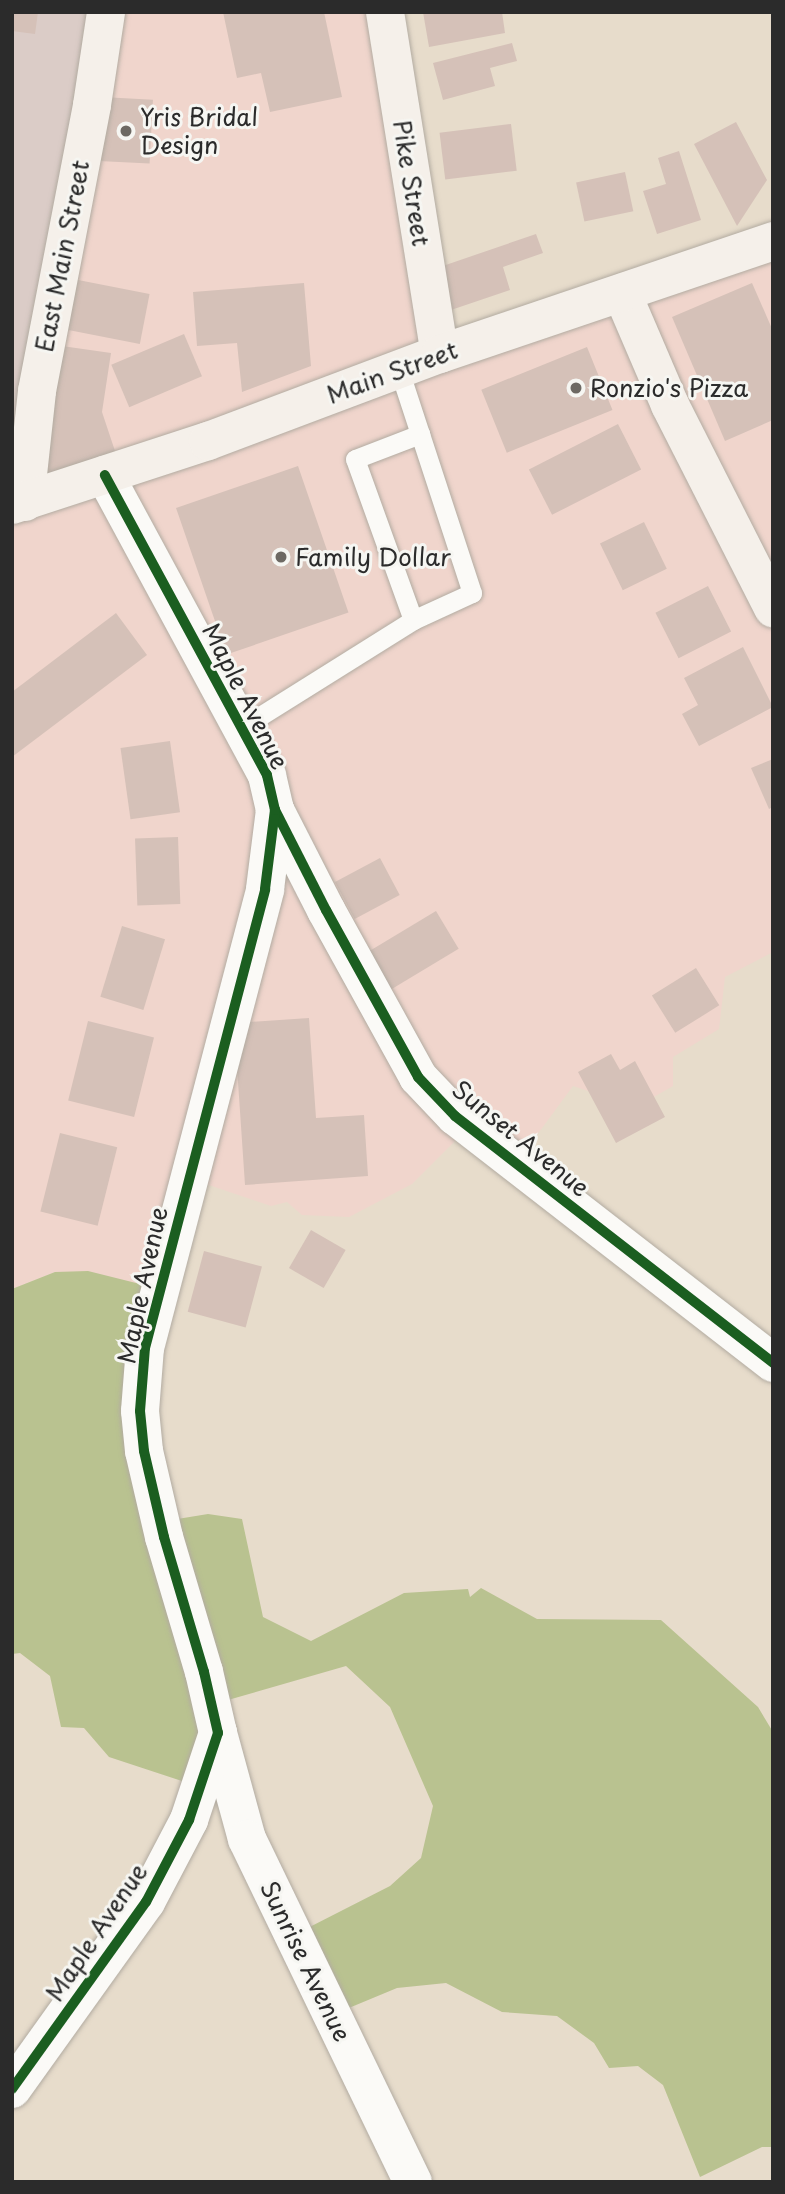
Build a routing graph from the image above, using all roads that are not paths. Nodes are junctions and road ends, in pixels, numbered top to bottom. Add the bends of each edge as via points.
1 (106, 12) edge
2 (385, 12) edge
3 (773, 240) edge
4 (622, 293) junction
5 (440, 354) junction
6 (399, 369) junction
7 (421, 434) junction
8 (105, 475) junction
9 (19, 503) edge
10 (773, 608) edge
11 (413, 620) junction
12 (241, 728) junction
13 (275, 810) junction
14 (773, 1363) edge
15 (218, 1733) junction
16 (12, 2089) edge
17 (413, 2182) edge

1 - 9 main road, East Main Street
2 - 5 main road, Pike Street
3 - 4 main road, Main Street
4 - 5 main road, Main Street
4 - 10 main road via 670,405
5 - 6 main road, Main Street
6 - 7 lane
6 - 8 main road, Main Street
7 - 11 lane via 472,593
7 - 11 lane via 355,459
8 - 9 main road, Main Street
8 - 12 street, Maple Avenue
11 - 12 lane
12 - 13 street, Maple Avenue via 267,775
13 - 14 street, Sunset Avenue via 418,1077 455,1116
13 - 15 street, Maple Avenue via 265,889 145,1349 140,1405 146,1464
15 - 16 street, Maple Avenue via 188,1820 146,1902
15 - 17 street, Sunrise Avenue via 247,1839

